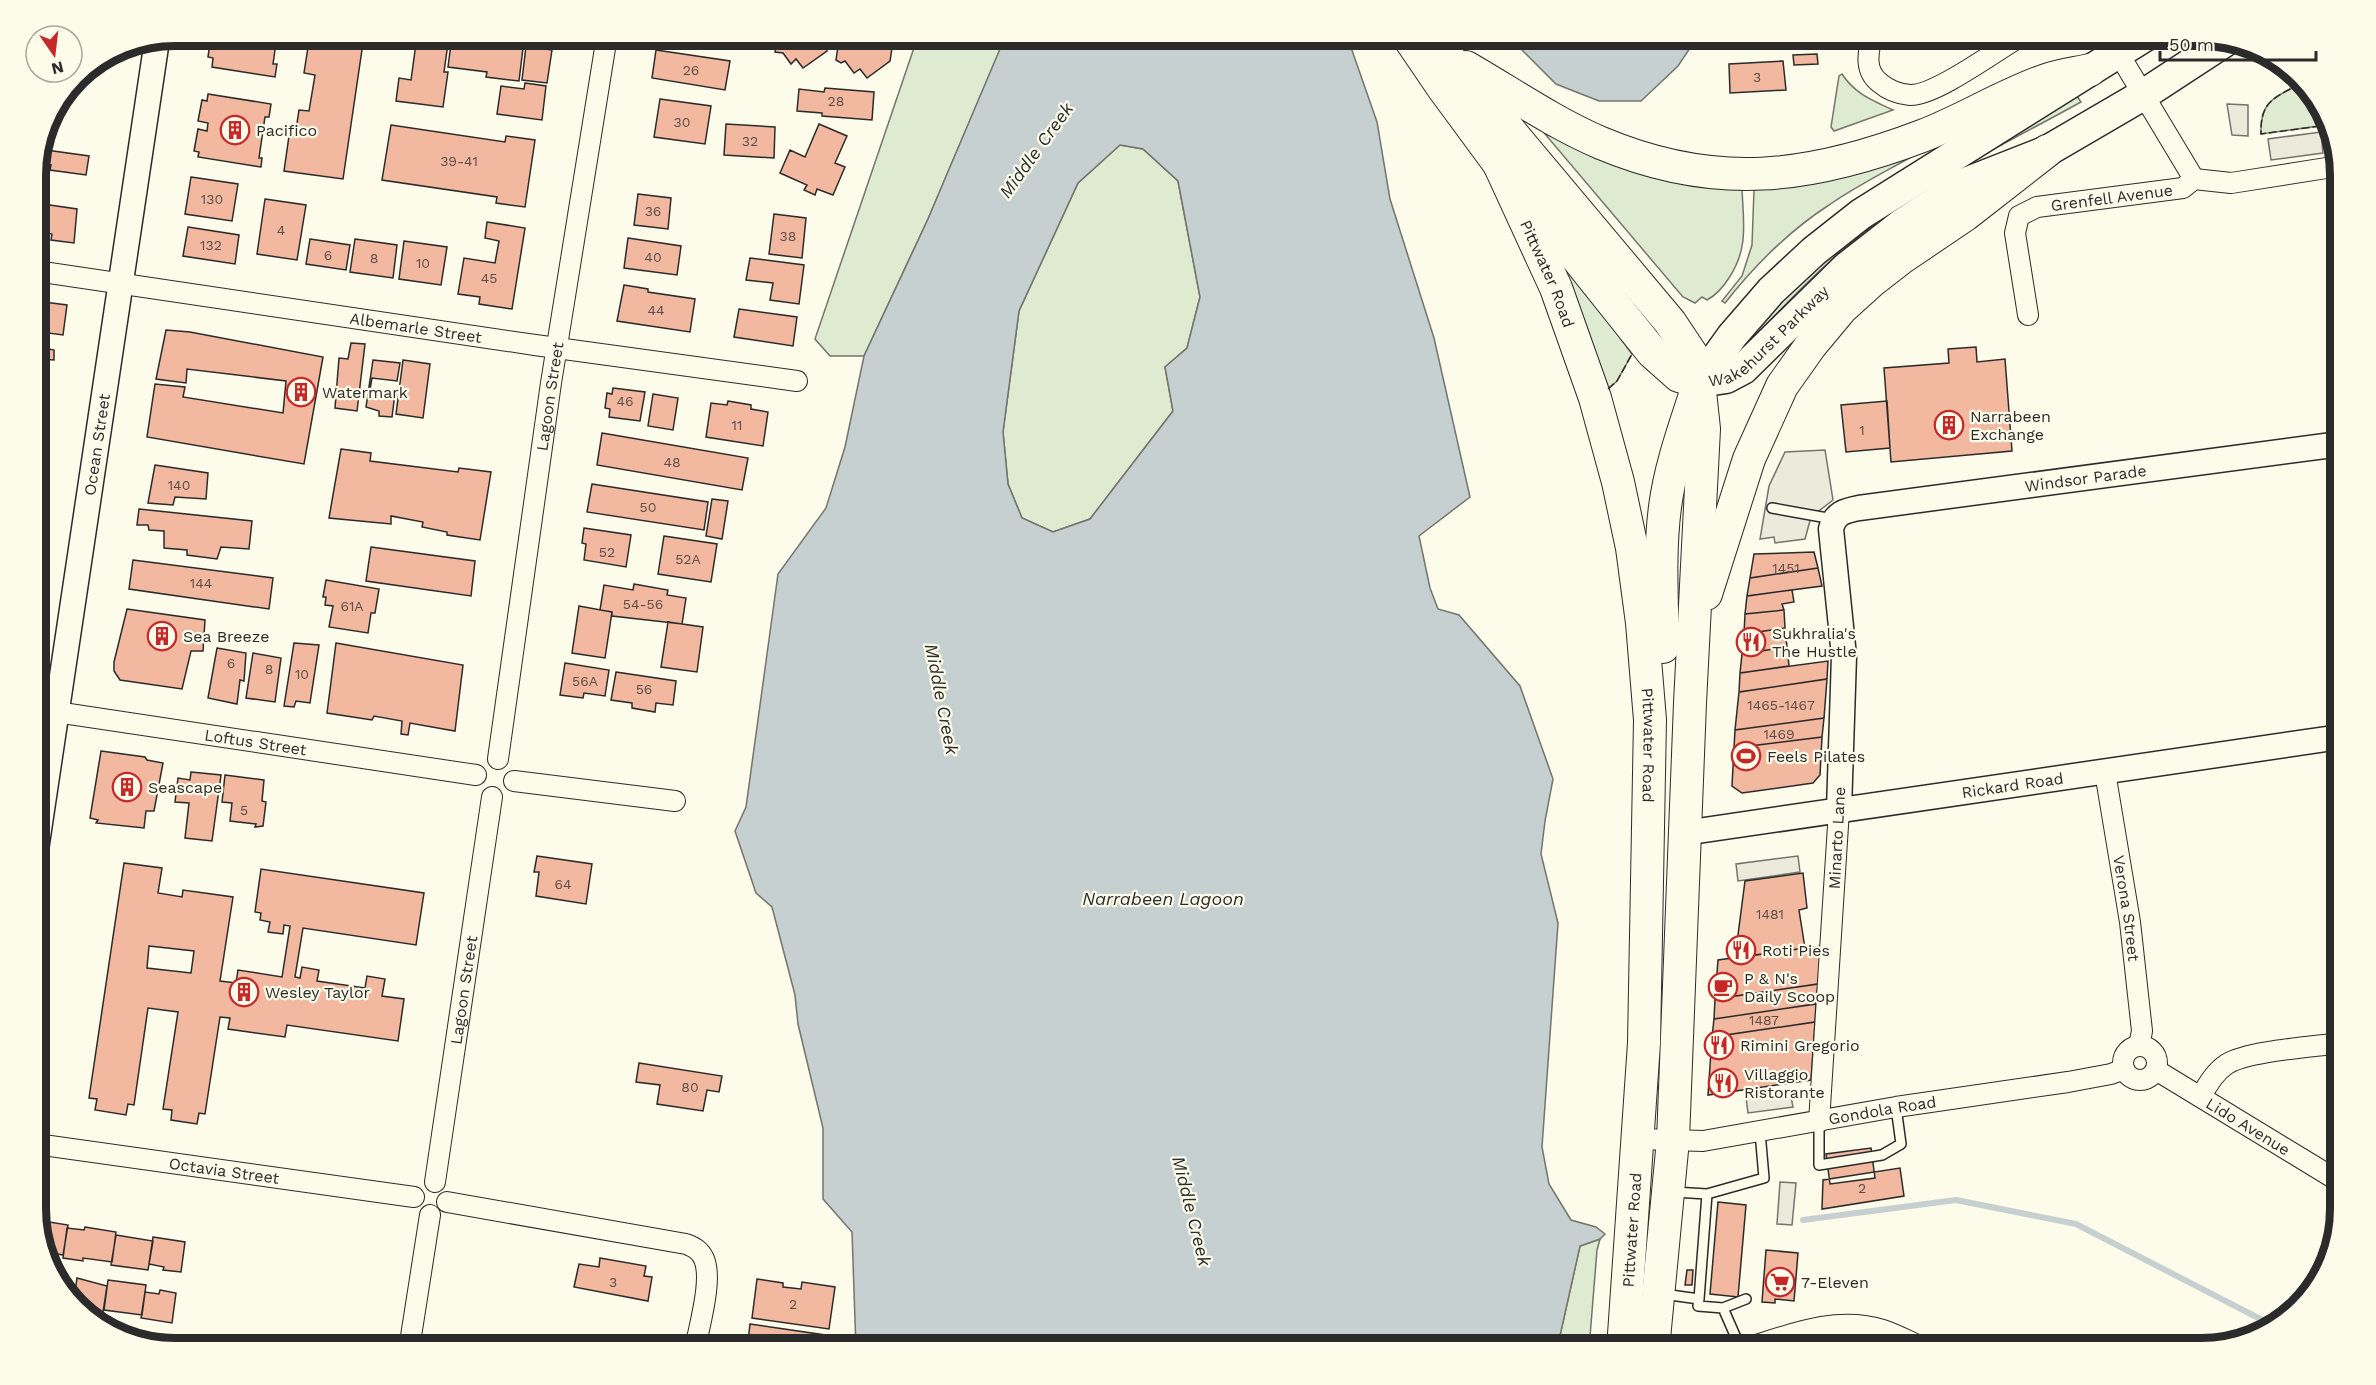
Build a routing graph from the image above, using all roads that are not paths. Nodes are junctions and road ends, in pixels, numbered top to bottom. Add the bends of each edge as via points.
1 (605, 46) edge
2 (1415, 46) edge
3 (1436, 46) edge
4 (1870, 46) edge
5 (2004, 46) edge
6 (2112, 46) edge
7 (2115, 46) edge
8 (2215, 48) edge
9 (156, 49) edge
10 (2090, 70) junction
11 (2143, 95) junction
12 (2047, 151) junction
13 (1499, 164) junction
14 (2329, 168) edge
15 (2194, 179) junction
16 (47, 273) edge
17 (121, 285) junction
18 (2028, 315) dead end
19 (557, 348) junction
20 (796, 381) dead end
21 (1699, 382) junction
22 (2329, 445) edge
23 (1772, 508) dead end
24 (1833, 519) junction
25 (1694, 628) junction
26 (47, 711) edge
27 (1650, 720) junction
28 (2330, 740) edge
29 (498, 759) junction
30 (2105, 772) junction
31 (476, 775) junction
32 (514, 781) junction
33 (492, 797) junction
34 (675, 801) dead end
35 (1839, 810) junction
36 (1684, 833) junction
37 (2330, 1044) edge
38 (2139, 1046) junction
39 (2124, 1069) junction
40 (2156, 1070) junction
41 (2201, 1097) junction
42 (1896, 1107) junction
43 (1819, 1122) junction
44 (1760, 1132) junction
45 (1639, 1139) junction
46 (1673, 1140) junction
47 (47, 1146) edge
48 (2330, 1176) edge
49 (435, 1182) junction
50 (1669, 1192) junction
51 (1707, 1194) junction
52 (414, 1197) junction
53 (447, 1202) junction
54 (430, 1215) junction
55 (1657, 1293) junction
56 (1699, 1299) junction
57 (1746, 1299) dead end
58 (1723, 1308) junction
59 (411, 1338) edge
60 (697, 1338) edge
61 (1624, 1338) edge
62 (1654, 1338) edge
63 (1737, 1338) edge
64 (1778, 1338) edge
65 (1902, 1338) edge

1 - 19 street, Lagoon Street
2 - 13 highway, Pittwater Road
3 - 10 highway via 1564,125 1599,142 1682,170 1719,174 1803,170 1844,162 1934,131 2047,80
3 - 21 highway, Pittwater Road via 1670,322 1692,355
4 - 5 street via 1868,58 1875,79 1886,88 1911,95 1936,87
6 - 10 main road, Wakehurst Parkway
7 - 11 street
8 - 11 main road, Wakehurst Parkway
9 - 17 street, Ocean Street
10 - 21 main road, Wakehurst Parkway via 1861,214 1814,250 1771,291
11 - 12 main road, Wakehurst Parkway
11 - 15 street
12 - 21 main road, Wakehurst Parkway via 1963,184 1902,224 1847,267 1743,369 1726,378
12 - 25 highway via 1873,280 1841,309 1811,345 1782,387 1749,459
13 - 21 highway, Pittwater Road via 1662,363 1679,376
13 - 27 highway, Pittwater Road via 1564,308 1615,470 1632,548
14 - 15 street, Grenfell Avenue via 2231,183
15 - 18 street, Grenfell Avenue via 2183,188 2037,207 2019,216 2015,233
16 - 17 street, Albemarle Street
17 - 19 street, Albemarle Street
17 - 26 street, Ocean Street
19 - 20 street, Albemarle Street
19 - 29 street, Lagoon Street
21 - 25 highway, Pittwater Road via 1704,429
21 - 27 highway via 1672,465 1665,508 1663,660
22 - 24 street, Windsor Parade via 1859,508
23 - 24 lane
24 - 35 street, Minarto Lane via 1844,656
25 - 36 highway, Pittwater Road
26 - 31 street, Loftus Street
27 - 45 highway, Pittwater Road
28 - 30 street, Rickard Road
29 - 31 street via 483,762
29 - 32 street via 511,767
30 - 35 street, Rickard Road
30 - 38 street, Verona Street via 2130,922 2142,1031
31 - 33 street via 479,789
32 - 33 street via 506,794
32 - 34 street
33 - 49 street, Lagoon Street
35 - 36 street, Rickard Road
35 - 43 street, Minarto Lane
36 - 46 highway, Pittwater Road
37 - 41 street via 2236,1060 2220,1071
38 - 39 street via 2126,1054
38 - 40 street via 2154,1053
39 - 40 street via 2131,1077 2142,1080
39 - 42 street, Gondola Road via 2068,1082
40 - 41 street, Lido Avenue
41 - 48 street, Lido Avenue
42 - 43 street, Gondola Road
42 - 43 lane via 1900,1144 1882,1155 1819,1165
43 - 44 street, Gondola Road
44 - 46 street, Gondola Road
44 - 51 lane via 1764,1178
45 - 46 street, Gondola Road
45 - 61 highway, Pittwater Road
46 - 50 highway, Pittwater Road
47 - 52 street, Octavia Street
49 - 52 street via 422,1184
49 - 53 street via 446,1191
50 - 51 lane
50 - 55 highway, Pittwater Road
51 - 56 lane
52 - 54 street via 419,1211
53 - 54 street via 437,1214
53 - 60 street via 696,1248 707,1275
54 - 59 street
55 - 56 lane
55 - 62 highway, Pittwater Road
56 - 58 lane via 1698,1306
57 - 58 lane
58 - 63 lane
64 - 65 street via 1842,1324 1885,1330

